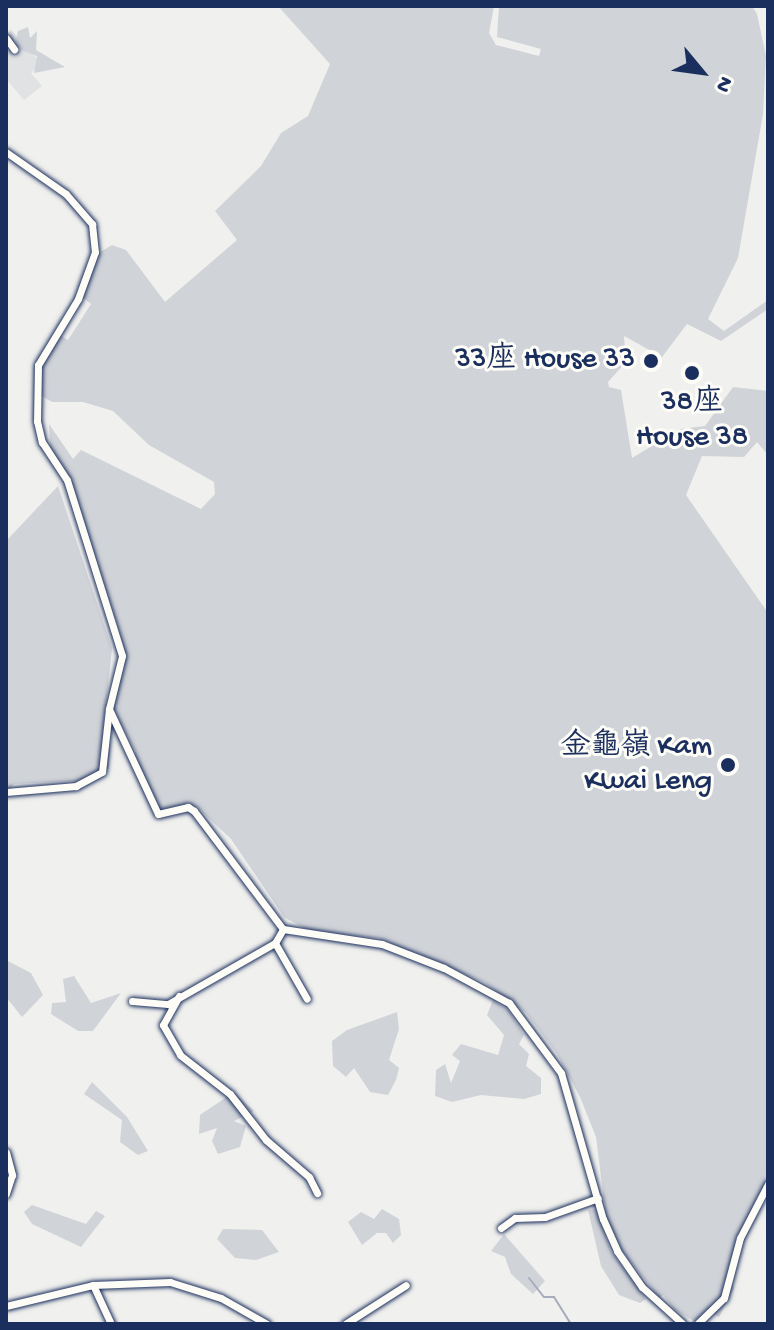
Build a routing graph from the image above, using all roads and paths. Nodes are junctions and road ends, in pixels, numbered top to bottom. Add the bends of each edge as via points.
1 (6, 38) edge
2 (14, 49) dead end
3 (6, 152) edge
4 (109, 709) junction
5 (6, 792) edge
6 (283, 929) junction
7 (275, 943) junction
8 (179, 996) junction
9 (307, 999) dead end
10 (132, 1001) dead end
11 (6, 1152) edge
12 (768, 1184) edge
13 (317, 1193) dead end
14 (6, 1194) edge
15 (598, 1198) junction
16 (501, 1228) dead end
17 (93, 1285) junction
18 (406, 1285) dead end
19 (6, 1306) edge
20 (111, 1324) edge
21 (267, 1324) edge
22 (345, 1324) edge
23 (683, 1324) edge
24 (697, 1324) edge

1 - 2 street
3 - 4 street via 78,204 92,224 96,242 74,307 38,365 37,421 42,442 67,480 119,636 122,664
4 - 5 street via 107,759 97,777 76,786
4 - 6 street via 158,814 188,807 194,811
6 - 7 street
6 - 15 street via 382,944 444,968 509,1003 561,1073
7 - 8 street
7 - 9 street
8 - 10 street via 155,1006
8 - 13 street via 163,1025 180,1055 230,1094 266,1140 309,1177
11 - 14 street via 12,1175
12 - 24 street via 740,1238 730,1287
15 - 16 street via 545,1217 515,1218
15 - 23 street via 617,1251 648,1294
17 - 19 street
17 - 20 street via 103,1317
17 - 21 street via 170,1282 221,1298
18 - 22 street

